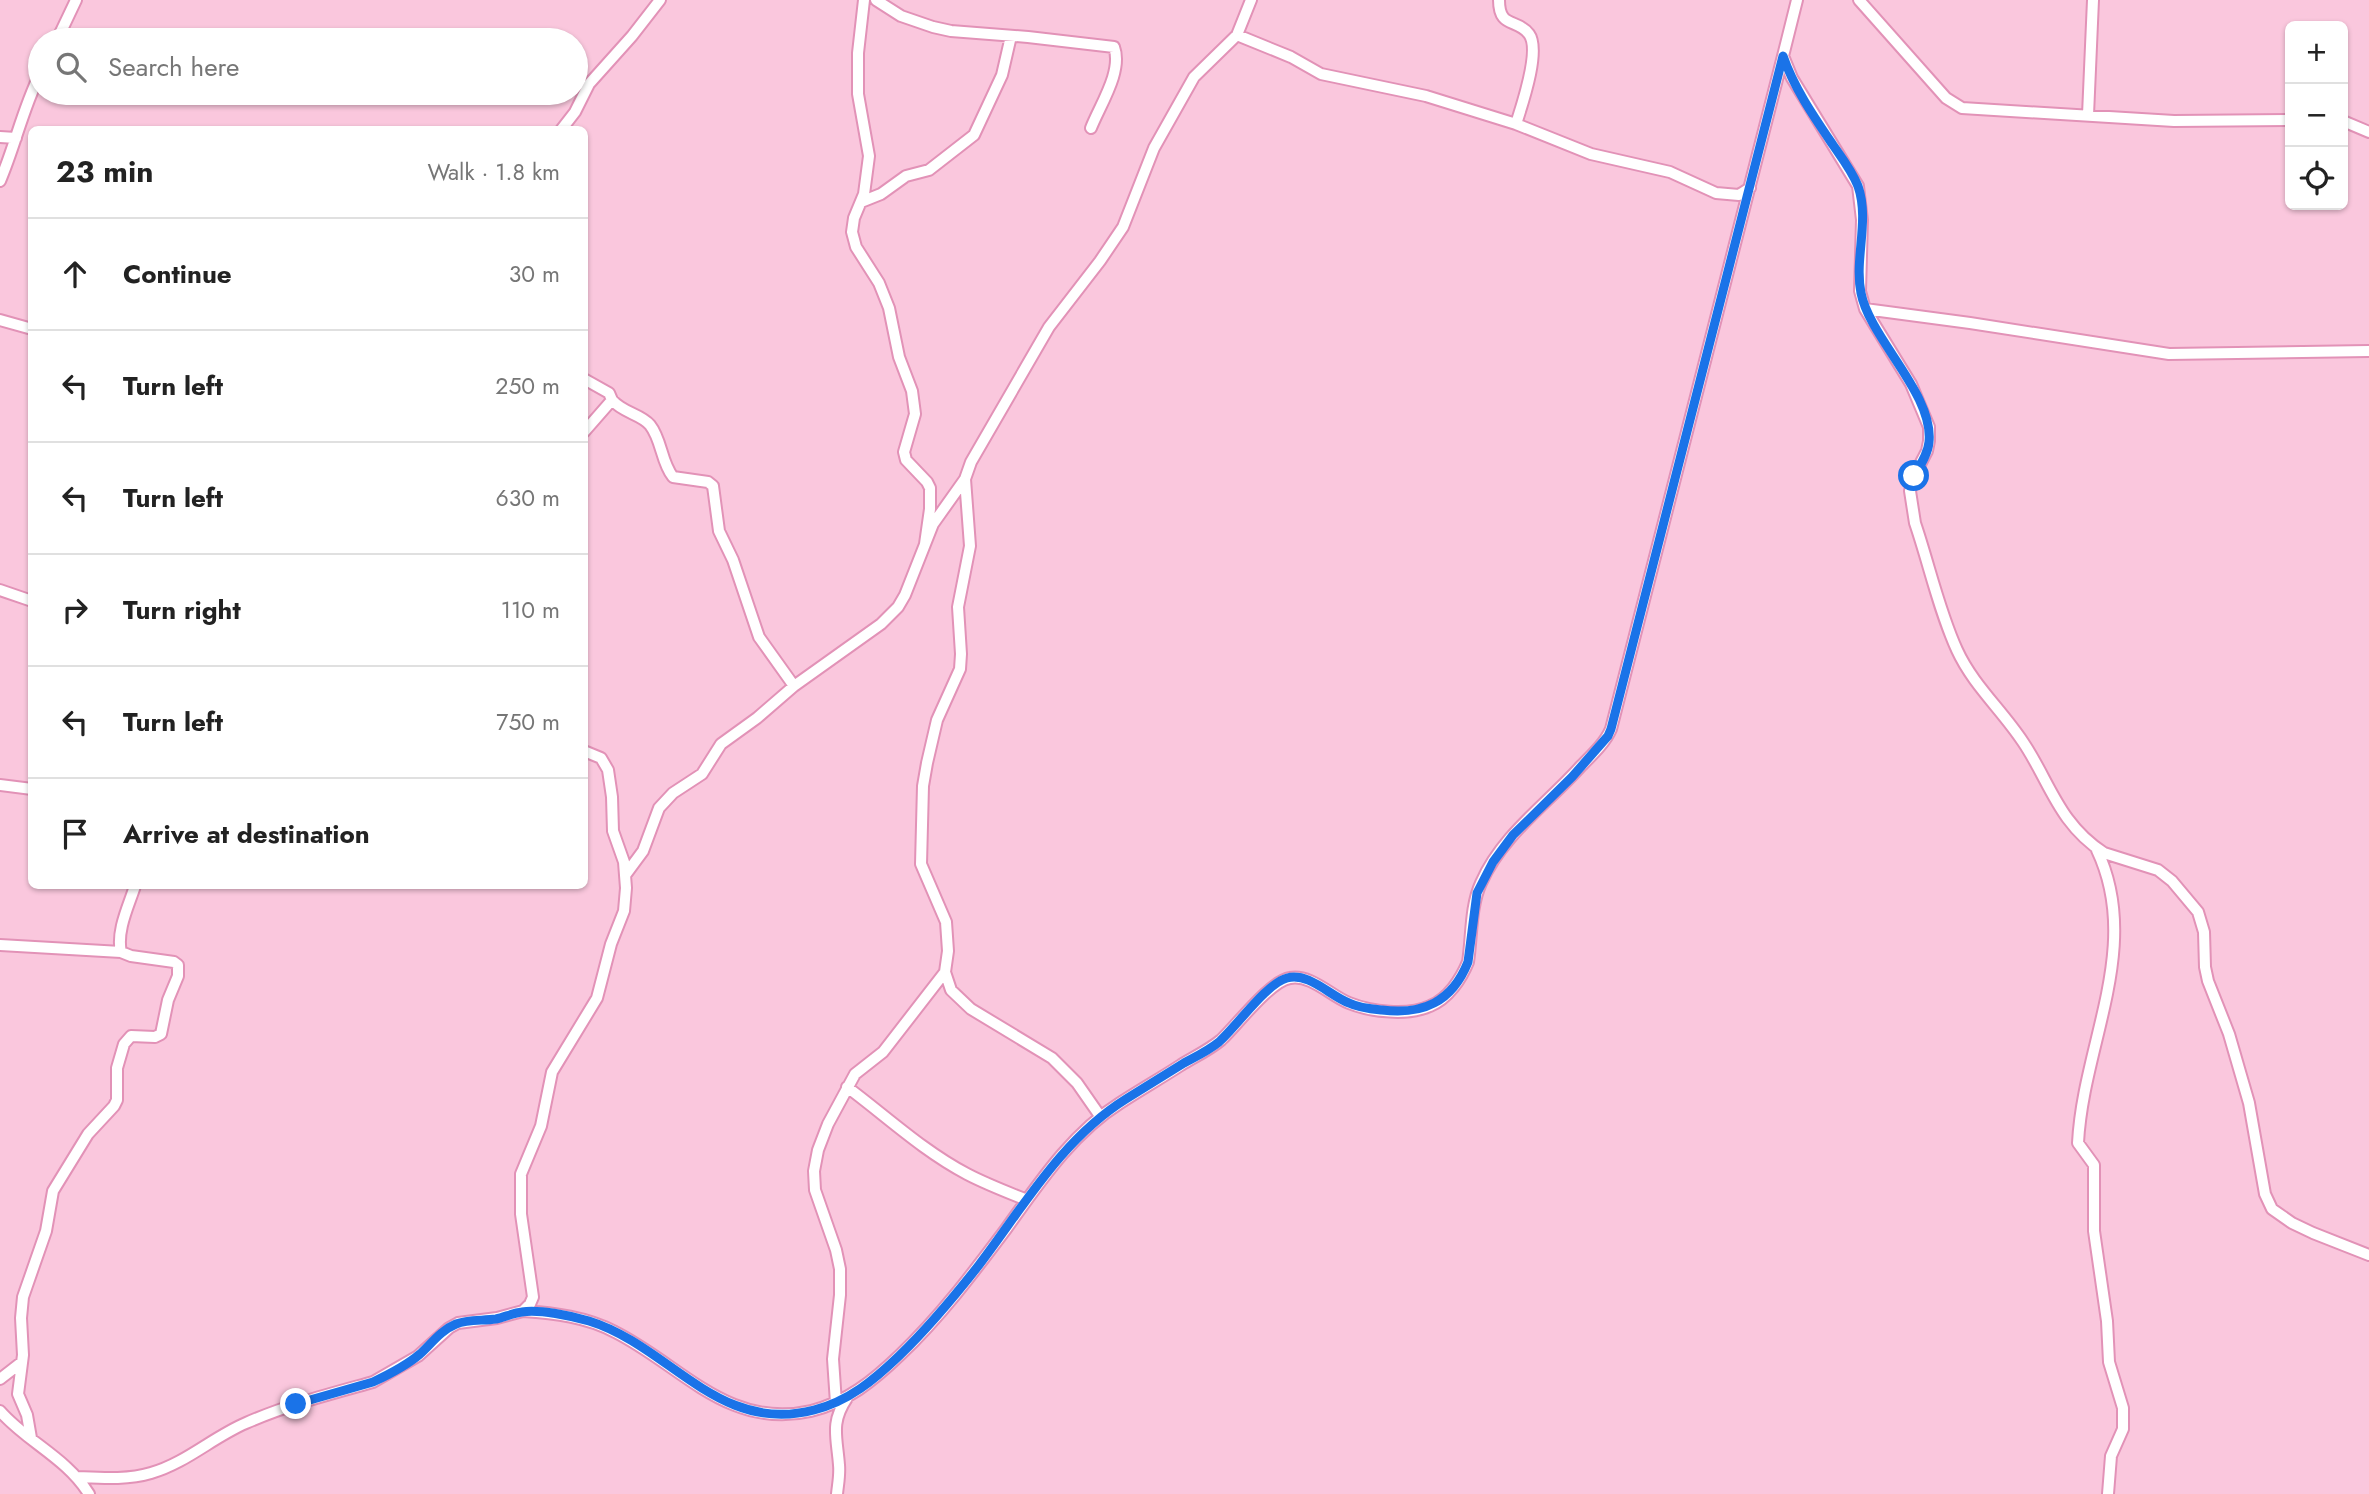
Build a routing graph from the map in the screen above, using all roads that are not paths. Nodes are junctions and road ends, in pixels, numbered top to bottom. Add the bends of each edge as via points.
1 (76, 0) edge
2 (660, 0) edge
3 (864, 0) edge
4 (876, 0) edge
5 (1251, 0) edge
6 (1499, 0) edge
7 (1797, 0) edge
8 (1859, 0) edge
9 (2093, 0) edge
10 (63, 28) edge
11 (1237, 35) junction
12 (1011, 36) junction
13 (1783, 56) junction
14 (588, 87) edge
15 (28, 102) edge
16 (579, 105) edge
17 (2088, 115) junction
18 (2285, 120) edge
19 (2348, 123) edge
20 (1516, 124) junction
21 (564, 126) edge
22 (1091, 128) dead end
23 (2369, 132) edge
24 (17, 134) junction
25 (28, 134) edge
26 (0, 137) edge
27 (0, 181) edge
28 (1750, 188) junction
29 (862, 202) junction
30 (1865, 310) junction
31 (0, 320) edge
32 (28, 327) edge
33 (2369, 351) edge
34 (588, 381) edge
35 (612, 400) junction
36 (588, 427) edge
37 (965, 480) junction
38 (925, 544) junction
39 (0, 590) edge
40 (28, 600) edge
41 (794, 686) junction
42 (588, 753) edge
43 (0, 785) edge
44 (28, 788) edge
45 (2096, 848) junction
46 (626, 874) junction
47 (134, 889) edge
48 (0, 945) edge
49 (121, 952) junction
50 (945, 972) junction
51 (847, 1087) junction
52 (1100, 1116) junction
53 (1027, 1200) junction
54 (2369, 1255) edge
55 (523, 1311) junction
56 (22, 1362) junction
57 (0, 1379) edge
58 (841, 1401) junction
59 (0, 1411) edge
60 (31, 1438) junction
61 (77, 1477) junction
62 (107, 1479) junction
63 (89, 1494) edge
64 (837, 1494) edge
65 (2108, 1494) edge

1 - 10 street
2 - 14 street
3 - 29 street via 858,94 869,156
4 - 12 street via 901,16 933,27
5 - 11 street
6 - 20 street via 1501,16 1526,31 1533,43
7 - 13 street
8 - 17 street via 1946,98 1962,108
9 - 17 street
11 - 20 street via 1321,74 1426,96
11 - 37 street via 1194,77 1154,148 1123,227 1049,327 989,428
12 - 22 street via 1114,47 1114,76
12 - 29 street via 999,84 974,135 929,170 906,176
13 - 28 street
13 - 30 street via 1858,186 1860,291
15 - 24 street
16 - 21 street
17 - 18 street via 2174,121
19 - 23 street
20 - 28 street via 1591,153 1670,172 1716,193 1739,195
24 - 25 street
24 - 26 street
24 - 27 street
28 - 52 street via 1611,729 1493,862 1477,893 1468,962 1457,983 1432,1006 1389,1011 1348,1003 1311,982 1287,978 1269,990 1218,1043
29 - 38 street via 852,232 885,296 912,391 915,414 904,452 930,488
30 - 33 street via 2169,354
30 - 45 street via 1911,384 1928,427 1927,452 1914,476 1910,504 1958,651 1978,685 2023,741 2059,810
31 - 32 street
34 - 35 street via 609,393
35 - 36 street
35 - 41 street via 624,412 648,422 674,477 713,486 719,531 759,637
37 - 38 street via 933,524
37 - 50 street via 970,546 958,607 960,669 932,739 923,786 920,848 921,864 946,922
38 - 41 street via 898,607
39 - 40 street
41 - 46 street via 721,744 702,774 665,801 654,817 643,851
42 - 46 street via 601,758 607,770 613,831
43 - 44 street
45 - 54 street via 2158,870 2198,912 2208,981 2249,1103 2265,1194 2272,1209 2292,1223
45 - 65 street via 2114,913 2114,953 2077,1143 2094,1166 2094,1231 2109,1362 2123,1408 2123,1429 2111,1456
46 - 55 street via 624,911 597,998 552,1072 541,1126 521,1174 521,1214 534,1290
47 - 49 street
48 - 49 street
49 - 56 street via 174,962 178,976 167,1000 161,1034 133,1035 125,1040 117,1068 117,1100 88,1134 53,1191 46,1231 23,1297
50 - 51 street via 883,1052 862,1067
50 - 52 street via 956,996 1052,1058
51 - 53 street via 966,1174
51 - 58 street via 817,1150 814,1171 815,1190 840,1269 833,1368
52 - 53 street
53 - 58 street via 928,1328
55 - 58 street via 602,1326 706,1392 750,1411 783,1415
55 - 62 street via 458,1323 418,1356 373,1382 246,1423 153,1473
56 - 57 street
56 - 60 street via 19,1400
58 - 64 street via 836,1420
59 - 60 street
60 - 61 street
61 - 62 street
61 - 63 street
62 - 63 street

